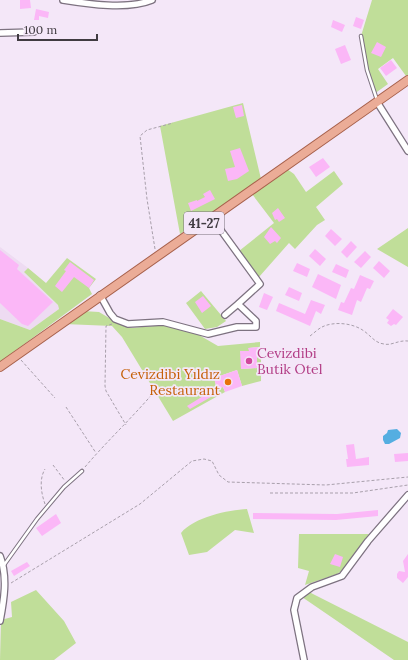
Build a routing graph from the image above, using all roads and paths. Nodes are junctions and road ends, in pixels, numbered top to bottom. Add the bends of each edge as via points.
1 (63, 0) edge
2 (152, 0) edge
3 (34, 32) dead end
4 (0, 33) edge
5 (361, 36) dead end
6 (408, 80) edge
7 (377, 102) junction
8 (173, 123) dead end
9 (408, 151) edge
10 (212, 218) junction
11 (158, 255) junction
12 (100, 295) junction
13 (238, 304) junction
14 (224, 315) dead end
15 (106, 326) dead end
16 (310, 336) dead end
17 (408, 341) edge
18 (16, 354) junction
19 (0, 367) edge
20 (154, 392) dead end
21 (55, 398) dead end
22 (66, 407) dead end
23 (126, 425) junction
24 (96, 453) junction
25 (53, 465) dead end
26 (45, 469) dead end
27 (82, 471) joint
28 (408, 477) edge
29 (67, 484) junction
30 (408, 485) edge
31 (270, 493) dead end
32 (408, 495) edge
33 (46, 508) junction
34 (0, 556) edge
35 (4, 566) junction
36 (4, 586) junction
37 (0, 621) edge
38 (304, 660) edge

1 - 2 street via 131,5
3 - 4 street
5 - 7 lane via 369,78
6 - 7 main road, 41-27
7 - 9 street
7 - 10 main road, 41-27
8 - 11 path via 147,130 140,136 152,238
10 - 11 main road, 41-27
10 - 13 street via 260,284
11 - 12 main road, 41-27
12 - 13 street via 110,313 123,323 163,322 208,334 237,327 256,327 256,321
12 - 18 main road, 41-27
13 - 14 street
15 - 23 path via 106,391
16 - 17 path via 321,327 339,324 361,329 371,338 384,344
18 - 19 main road, 41-27
18 - 21 path
20 - 23 path
22 - 24 path
23 - 24 path
24 - 27 path
25 - 29 path
26 - 33 path via 42,484
27 - 29 lane
28 - 36 path via 326,486 228,482 218,476 212,461 192,461 140,504 19,580
29 - 33 lane
30 - 31 path via 353,493
32 - 38 street via 342,576 312,587 297,598 294,610
33 - 35 lane
34 - 35 street
35 - 36 street
36 - 37 street

